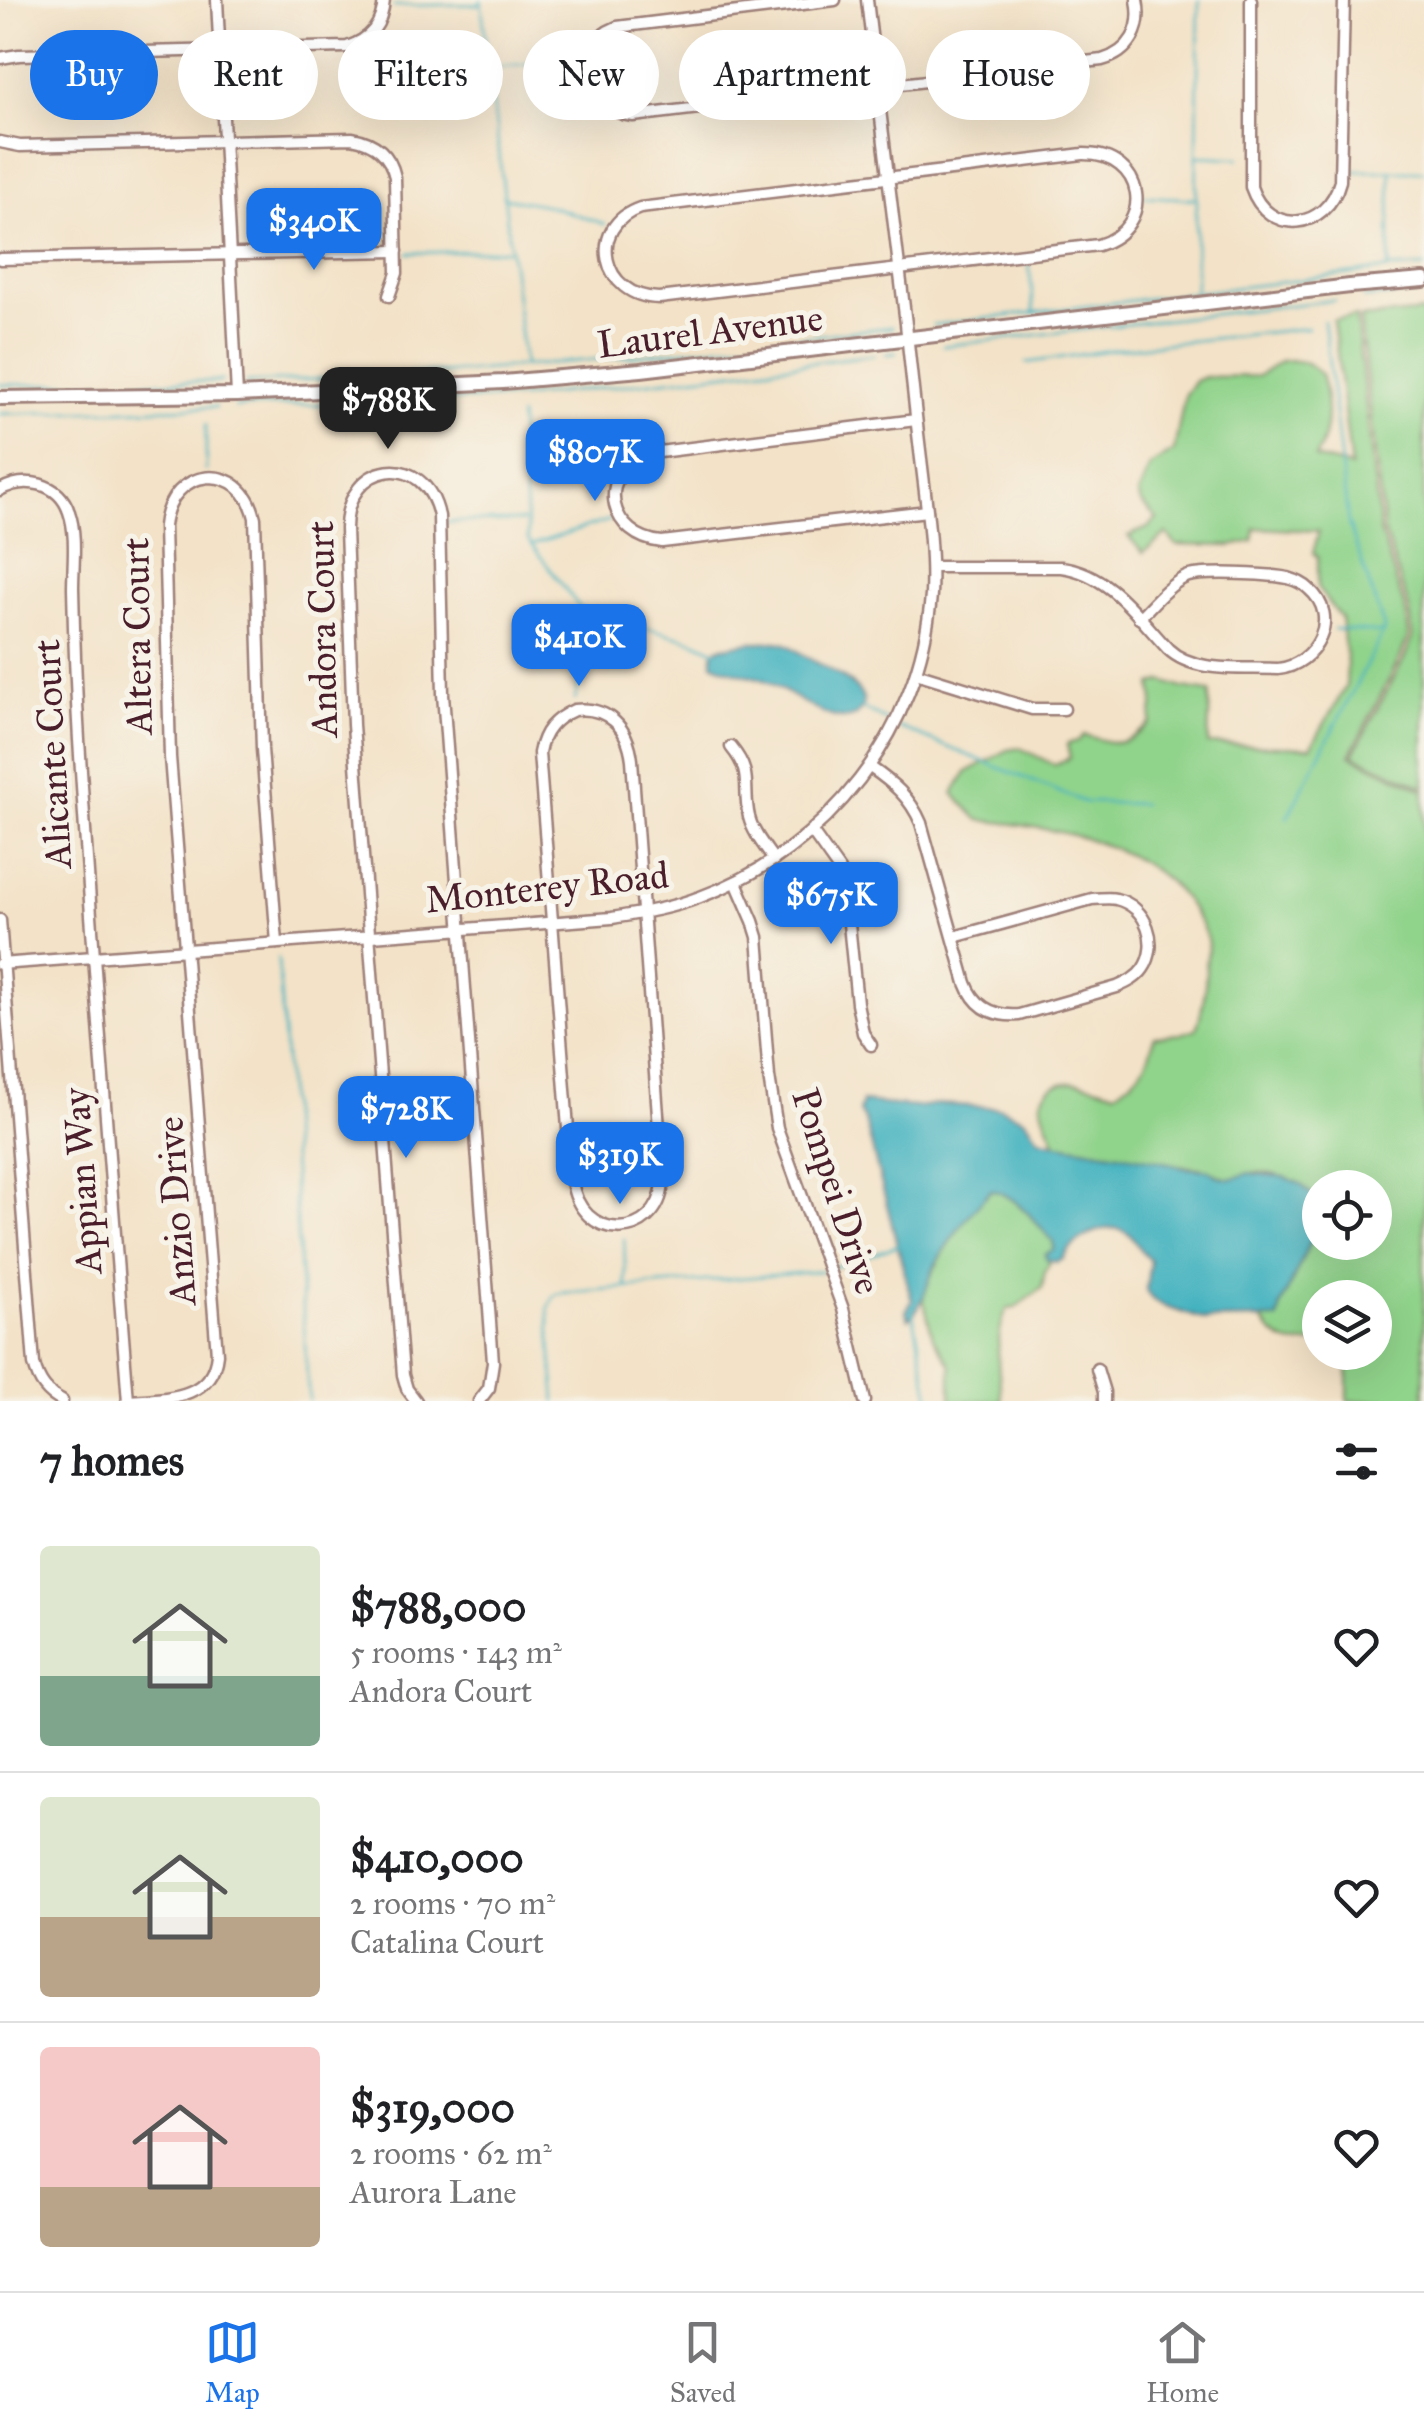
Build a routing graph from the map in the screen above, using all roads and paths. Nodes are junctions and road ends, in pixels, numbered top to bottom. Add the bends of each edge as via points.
1 (218, 0) edge
2 (384, 0) edge
3 (835, 0) edge
4 (867, 0) edge
5 (1137, 0) edge
6 (1251, 0) edge
7 (1344, 0) edge
8 (219, 30) edge
9 (871, 30) edge
10 (318, 48) edge
11 (178, 51) edge
12 (0, 58) edge
13 (906, 83) edge
14 (679, 111) edge
15 (223, 120) edge
16 (882, 120) edge
17 (0, 142) edge
18 (224, 142) junction
19 (888, 178) junction
20 (397, 251) junction
21 (230, 255) junction
22 (0, 260) edge
23 (899, 269) junction
24 (1424, 280) edge
25 (389, 296) dead end
26 (907, 338) junction
27 (237, 395) junction
28 (0, 398) edge
29 (916, 420) junction
30 (0, 490) edge
31 (927, 511) junction
32 (932, 567) junction
33 (1139, 618) junction
34 (916, 673) junction
35 (1064, 710) dead end
36 (730, 747) dead end
37 (870, 767) junction
38 (812, 832) junction
39 (774, 860) junction
40 (736, 882) junction
41 (642, 914) junction
42 (0, 920) edge
43 (552, 922) junction
44 (460, 929) junction
45 (369, 936) junction
46 (954, 938) junction
47 (277, 943) junction
48 (186, 950) junction
49 (94, 957) junction
50 (2, 964) edge
51 (871, 1045) dead end
52 (1097, 1369) dead end
53 (62, 1401) edge
54 (127, 1401) edge
55 (416, 1401) edge
56 (480, 1401) edge
57 (865, 1401) edge
58 (1104, 1401) edge

1 - 8 street
2 - 10 street via 366,39
3 - 14 street via 618,27 601,35 587,58 586,80 598,102 633,116
4 - 9 street, Monterey Road
5 - 13 street via 1134,37 1112,57
6 - 7 street via 1251,187 1272,216 1297,221 1326,209 1340,181
11 - 12 street
15 - 18 street
16 - 19 street, Monterey Road
17 - 18 street
18 - 20 street via 352,138 374,144 395,176
18 - 21 street
19 - 23 street, Monterey Road
19 - 23 street via 1091,154 1125,169 1136,198 1126,228 1098,245
19 - 23 street via 636,209 614,228 607,256 621,286 652,298
20 - 21 street
20 - 25 street
21 - 22 street
21 - 27 street
23 - 26 street, Monterey Road
24 - 26 main road, Laurel Avenue
26 - 27 main road, Laurel Avenue via 502,382
26 - 29 street, Monterey Road
27 - 28 main road, Laurel Avenue
29 - 31 street, Monterey Road
29 - 31 street via 643,454 624,467 614,500 632,532 662,542
30 - 49 street, Alicante Court via 20,482 42,484 71,517
31 - 32 street, Monterey Road
32 - 33 street via 1076,570 1104,582
32 - 34 street, Monterey Road
33 - 33 street via 1185,662 1278,668 1310,655 1324,621 1314,594 1299,582 1204,574 1177,582
34 - 35 street via 1032,709
34 - 37 street, Monterey Road
36 - 39 street via 743,762 750,821
37 - 38 street, Monterey Road
37 - 46 street via 914,806
38 - 39 street, Monterey Road
38 - 51 street via 839,870 857,1003
39 - 40 street, Monterey Road
40 - 41 street, Monterey Road
40 - 57 street, Pompei Drive via 759,946 777,1128 850,1329
41 - 43 street, Monterey Road
41 - 43 street via 628,741 611,717 579,710 552,723 540,748
41 - 43 street via 663,1183 649,1216 618,1228 591,1219 573,1192
42 - 50 street
43 - 44 street, Monterey Road
44 - 45 street, Monterey Road
44 - 45 street, Andora Court via 443,694 439,516 422,483 389,472 360,485 346,518
44 - 56 street, Andora Court via 494,1362
45 - 47 street, Monterey Road
45 - 55 street, Andora Court via 403,1376
46 - 46 street via 976,1002 1011,1015 1116,988 1143,969 1151,946 1140,914 1106,898
47 - 48 street, Monterey Road
47 - 48 street, Altera Court via 255,518 240,489 209,477 176,493 164,526 170,757
48 - 49 street, Monterey Road
48 - 54 street, Anzio Drive via 216,1362 191,1393
49 - 50 street, Monterey Road
49 - 54 street, Appian Way
50 - 53 street via 34,1364 46,1389
52 - 58 street

